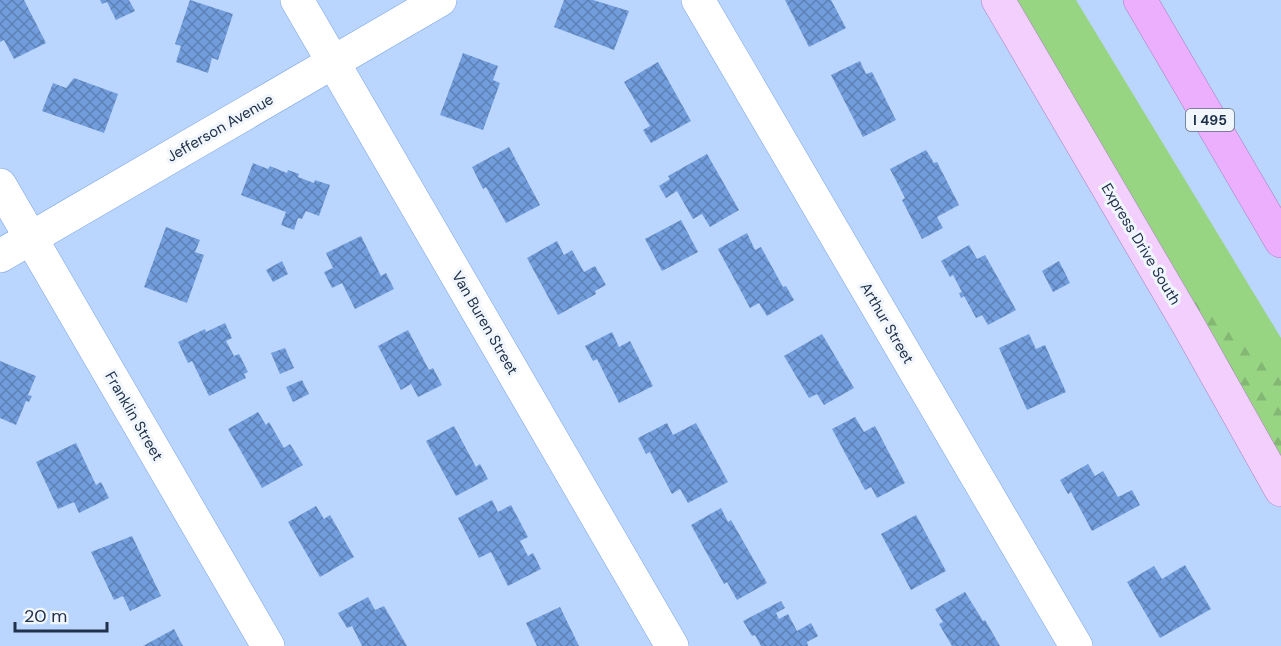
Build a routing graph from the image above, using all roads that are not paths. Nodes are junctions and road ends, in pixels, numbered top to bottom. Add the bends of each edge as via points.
1 (297, 0) edge
2 (440, 0) edge
3 (698, 0) edge
4 (998, 0) edge
5 (1140, 0) edge
6 (333, 62) junction
7 (0, 185) edge
8 (30, 238) junction
9 (1281, 241) edge
10 (0, 256) edge
11 (1281, 490) edge
12 (268, 646) edge
13 (672, 646) edge
14 (1076, 646) edge

1 - 6 street, Van Buren Street
2 - 6 street, Jefferson Avenue
3 - 14 street, Arthur Street
4 - 11 main road, Express Drive South
5 - 9 highway, I 495
6 - 8 street, Jefferson Avenue
6 - 13 street, Van Buren Street
7 - 8 street, Franklin Street
8 - 10 street, Jefferson Avenue
8 - 12 street, Franklin Street

